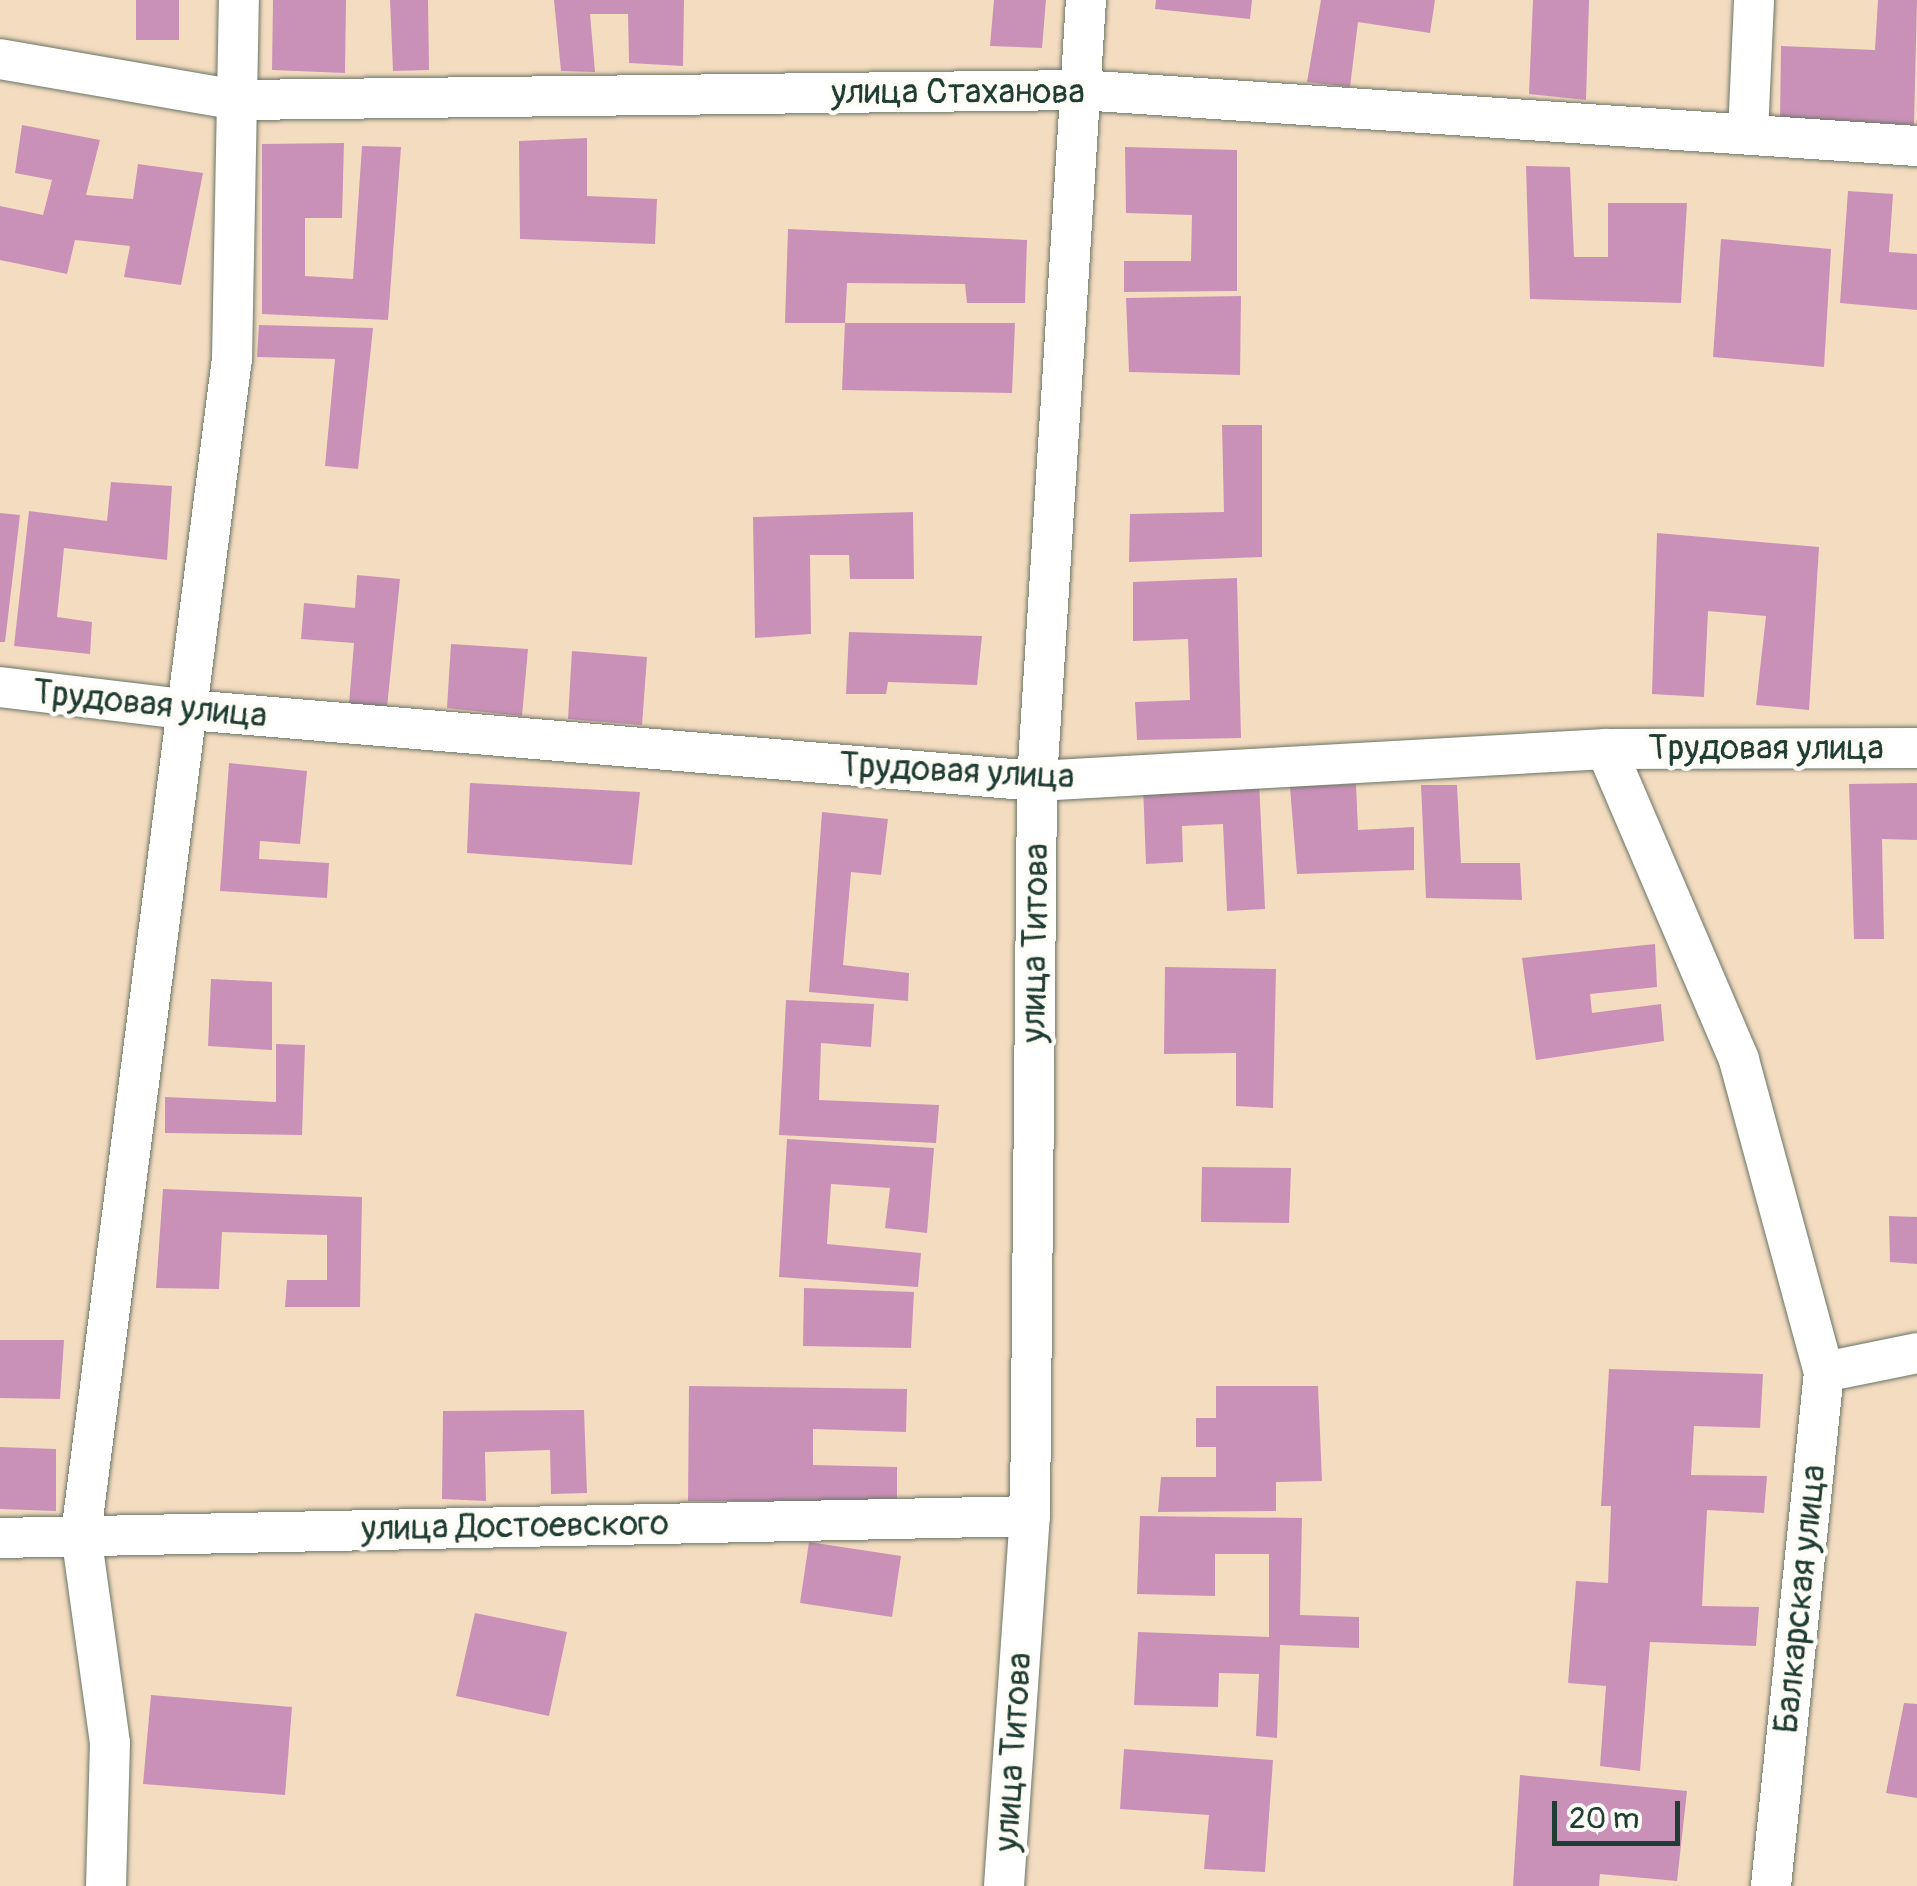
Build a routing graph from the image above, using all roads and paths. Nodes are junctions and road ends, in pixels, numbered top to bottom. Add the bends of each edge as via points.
1 (239, 0) edge
2 (1086, 0) edge
3 (1754, 0) edge
4 (0, 58) edge
5 (1080, 90) junction
6 (238, 100) junction
7 (1748, 132) junction
8 (1917, 146) edge
9 (0, 687) edge
10 (188, 710) junction
11 (1606, 748) junction
12 (1917, 748) edge
13 (1037, 781) junction
14 (1917, 1353) edge
15 (1824, 1372) junction
16 (1030, 1516) junction
17 (81, 1534) junction
18 (0, 1538) edge
19 (106, 1886) edge
20 (1004, 1886) edge
21 (1770, 1886) edge

1 - 6 street
2 - 5 street, улица Титова
3 - 7 street
4 - 6 street, улица Стаханова
5 - 6 street, улица Стаханова
5 - 7 street, улица Стаханова
5 - 13 street, улица Титова
6 - 10 street via 232,359
7 - 8 street, улица Стаханова
9 - 10 street, Трудовая улица
10 - 13 street, Трудовая улица
10 - 17 street
11 - 12 street, Трудовая улица
11 - 13 street, Трудовая улица
11 - 15 street via 1739,1060
13 - 16 street, улица Титова
14 - 15 street
15 - 21 street, Балкарская улица
16 - 17 street, улица Достоевского
16 - 20 street, улица Титова
17 - 18 street, улица Достоевского
17 - 19 street via 110,1743

